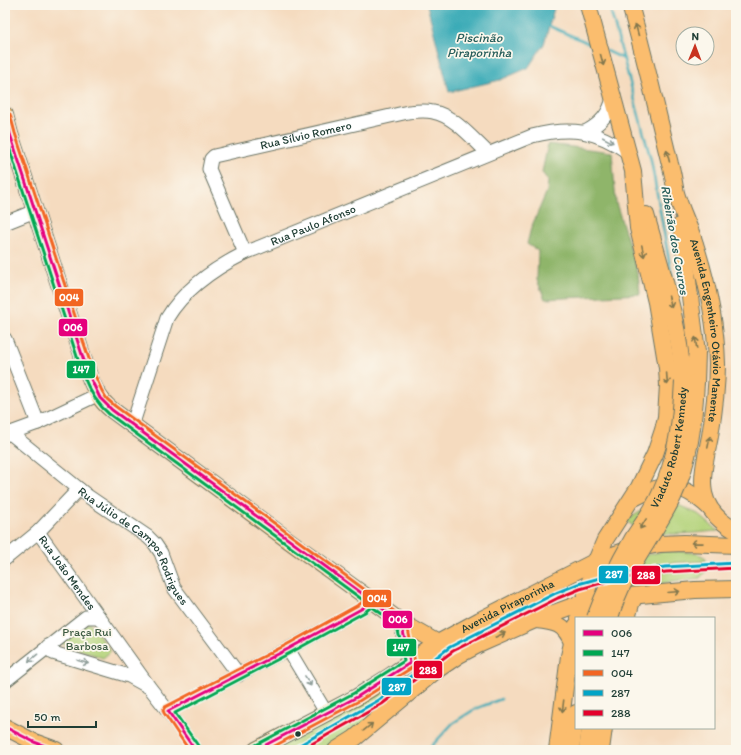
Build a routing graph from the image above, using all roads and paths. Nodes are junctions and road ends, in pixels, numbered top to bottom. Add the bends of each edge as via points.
1 (630, 5) edge
2 (589, 9) edge
3 (613, 98) junction
4 (5, 115) edge
5 (585, 132) junction
6 (488, 153) junction
7 (629, 153) junction
8 (633, 171) junction
9 (676, 194) junction
10 (35, 211) junction
11 (5, 223) edge
12 (246, 253) junction
13 (5, 339) edge
14 (98, 395) junction
15 (38, 423) junction
16 (132, 426) junction
17 (7, 434) edge
18 (655, 454) junction
19 (704, 462) junction
20 (79, 489) junction
21 (631, 500) junction
22 (709, 507) junction
23 (736, 531) edge
24 (38, 532) junction
25 (736, 545) edge
26 (5, 559) edge
27 (596, 561) junction
28 (736, 589) edge
29 (635, 596) junction
30 (372, 600) junction
31 (584, 602) junction
32 (93, 617) junction
33 (579, 617) edge
34 (595, 617) edge
35 (610, 617) edge
36 (627, 617) edge
37 (535, 620) junction
38 (401, 622) junction
39 (575, 632) edge
40 (438, 643) junction
41 (48, 646) junction
42 (288, 649) junction
43 (572, 650) edge
44 (125, 652) junction
45 (410, 663) junction
46 (114, 671) junction
47 (239, 675) junction
48 (5, 681) edge
49 (150, 688) junction
50 (168, 711) junction
51 (327, 714) junction
52 (575, 720) edge
53 (5, 727) edge
54 (590, 729) edge
55 (604, 729) edge
56 (56, 750) edge
57 (195, 750) edge
58 (256, 750) edge
59 (336, 750) edge
60 (557, 750) edge
61 (571, 750) edge
62 (587, 750) edge
63 (600, 750) edge

9 -> 1 main road, Avenida Engenheiro Otávio Manente
2 -> 3 main road
3 - 5 street via 606,115
3 - 7 main road
4 - 10 main road
5 - 6 street, Rua Paulo Afonso via 541,134
5 -> 7 street, Rua Paulo Afonso via 597,135
6 - 12 street, Rua Paulo Afonso
6 - 12 street, Rua Sílvio Romero via 444,115 423,111 408,112 214,156 209,169
7 - 8 main road
8 -> 18 main road via 638,228 656,302 667,374 666,417
8 -> 34 main road, Viaduto Robert Kennedy, bridge via 660,264 680,349 683,381 681,409 677,441 660,493 611,578
19 -> 9 main road, Avenida Engenheiro Otávio Manente via 715,401 715,341 699,255
35 -> 9 main road, Viaduto Robert Kennedy, bridge via 627,575 674,496 690,443 695,412 697,352
10 - 11 street
10 - 14 main road via 88,373
12 - 16 street, Rua Paulo Afonso via 210,273 176,304 161,334
13 - 15 street
14 - 15 street
14 - 16 main road
15 - 17 street
16 - 30 main road
17 - 20 street, Rua Júlio de Campos Rodrigues
18 - 19 main road via 663,469 674,473 691,473
18 - 21 main road
19 - 22 main road, Avenida Engenheiro Otávio Manente via 703,486
20 - 24 street
20 - 47 street, Rua Júlio de Campos Rodrigues via 155,544 174,588
21 - 22 main road via 648,490 676,488 696,496
21 - 27 main road via 605,540
22 - 23 main road, Avenida Engenheiro Otávio Manente
24 - 26 street
24 - 32 street, Rua João Mendes via 89,604
25 -> 27 main road, Avenida Piraporinha via 660,544 624,551
27 - 31 main road
27 - 40 main road, Avenida Piraporinha
29 -> 28 main road, Avenida Piraporinha
29 - 31 main road, Avenida Piraporinha
29 - 36 main road
30 - 38 main road
30 - 42 street via 363,608
31 - 33 main road
31 - 37 main road, Avenida Piraporinha
32 - 41 street
32 - 44 street, Rua João Mendes
37 - 43 main road via 562,626
59 -> 37 main road, Avenida Piraporinha via 355,738 434,672 459,655
38 - 40 main road
38 - 45 main road
39 - 43 main road
40 - 45 main road, Avenida Piraporinha
41 -> 46 street via 53,653
41 -> 48 street
42 - 47 street
42 -> 51 street
43 -> 60 main road
44 - 46 street
44 - 49 street, Rua João Mendes
45 - 51 main road, Avenida Piraporinha
46 - 49 street
47 - 50 street
49 - 50 street, Rua João Mendes
50 - 57 street, Rua João Mendes
51 - 58 main road, Avenida Piraporinha
52 - 61 main road
53 - 56 main road
54 - 62 main road
55 - 63 main road

